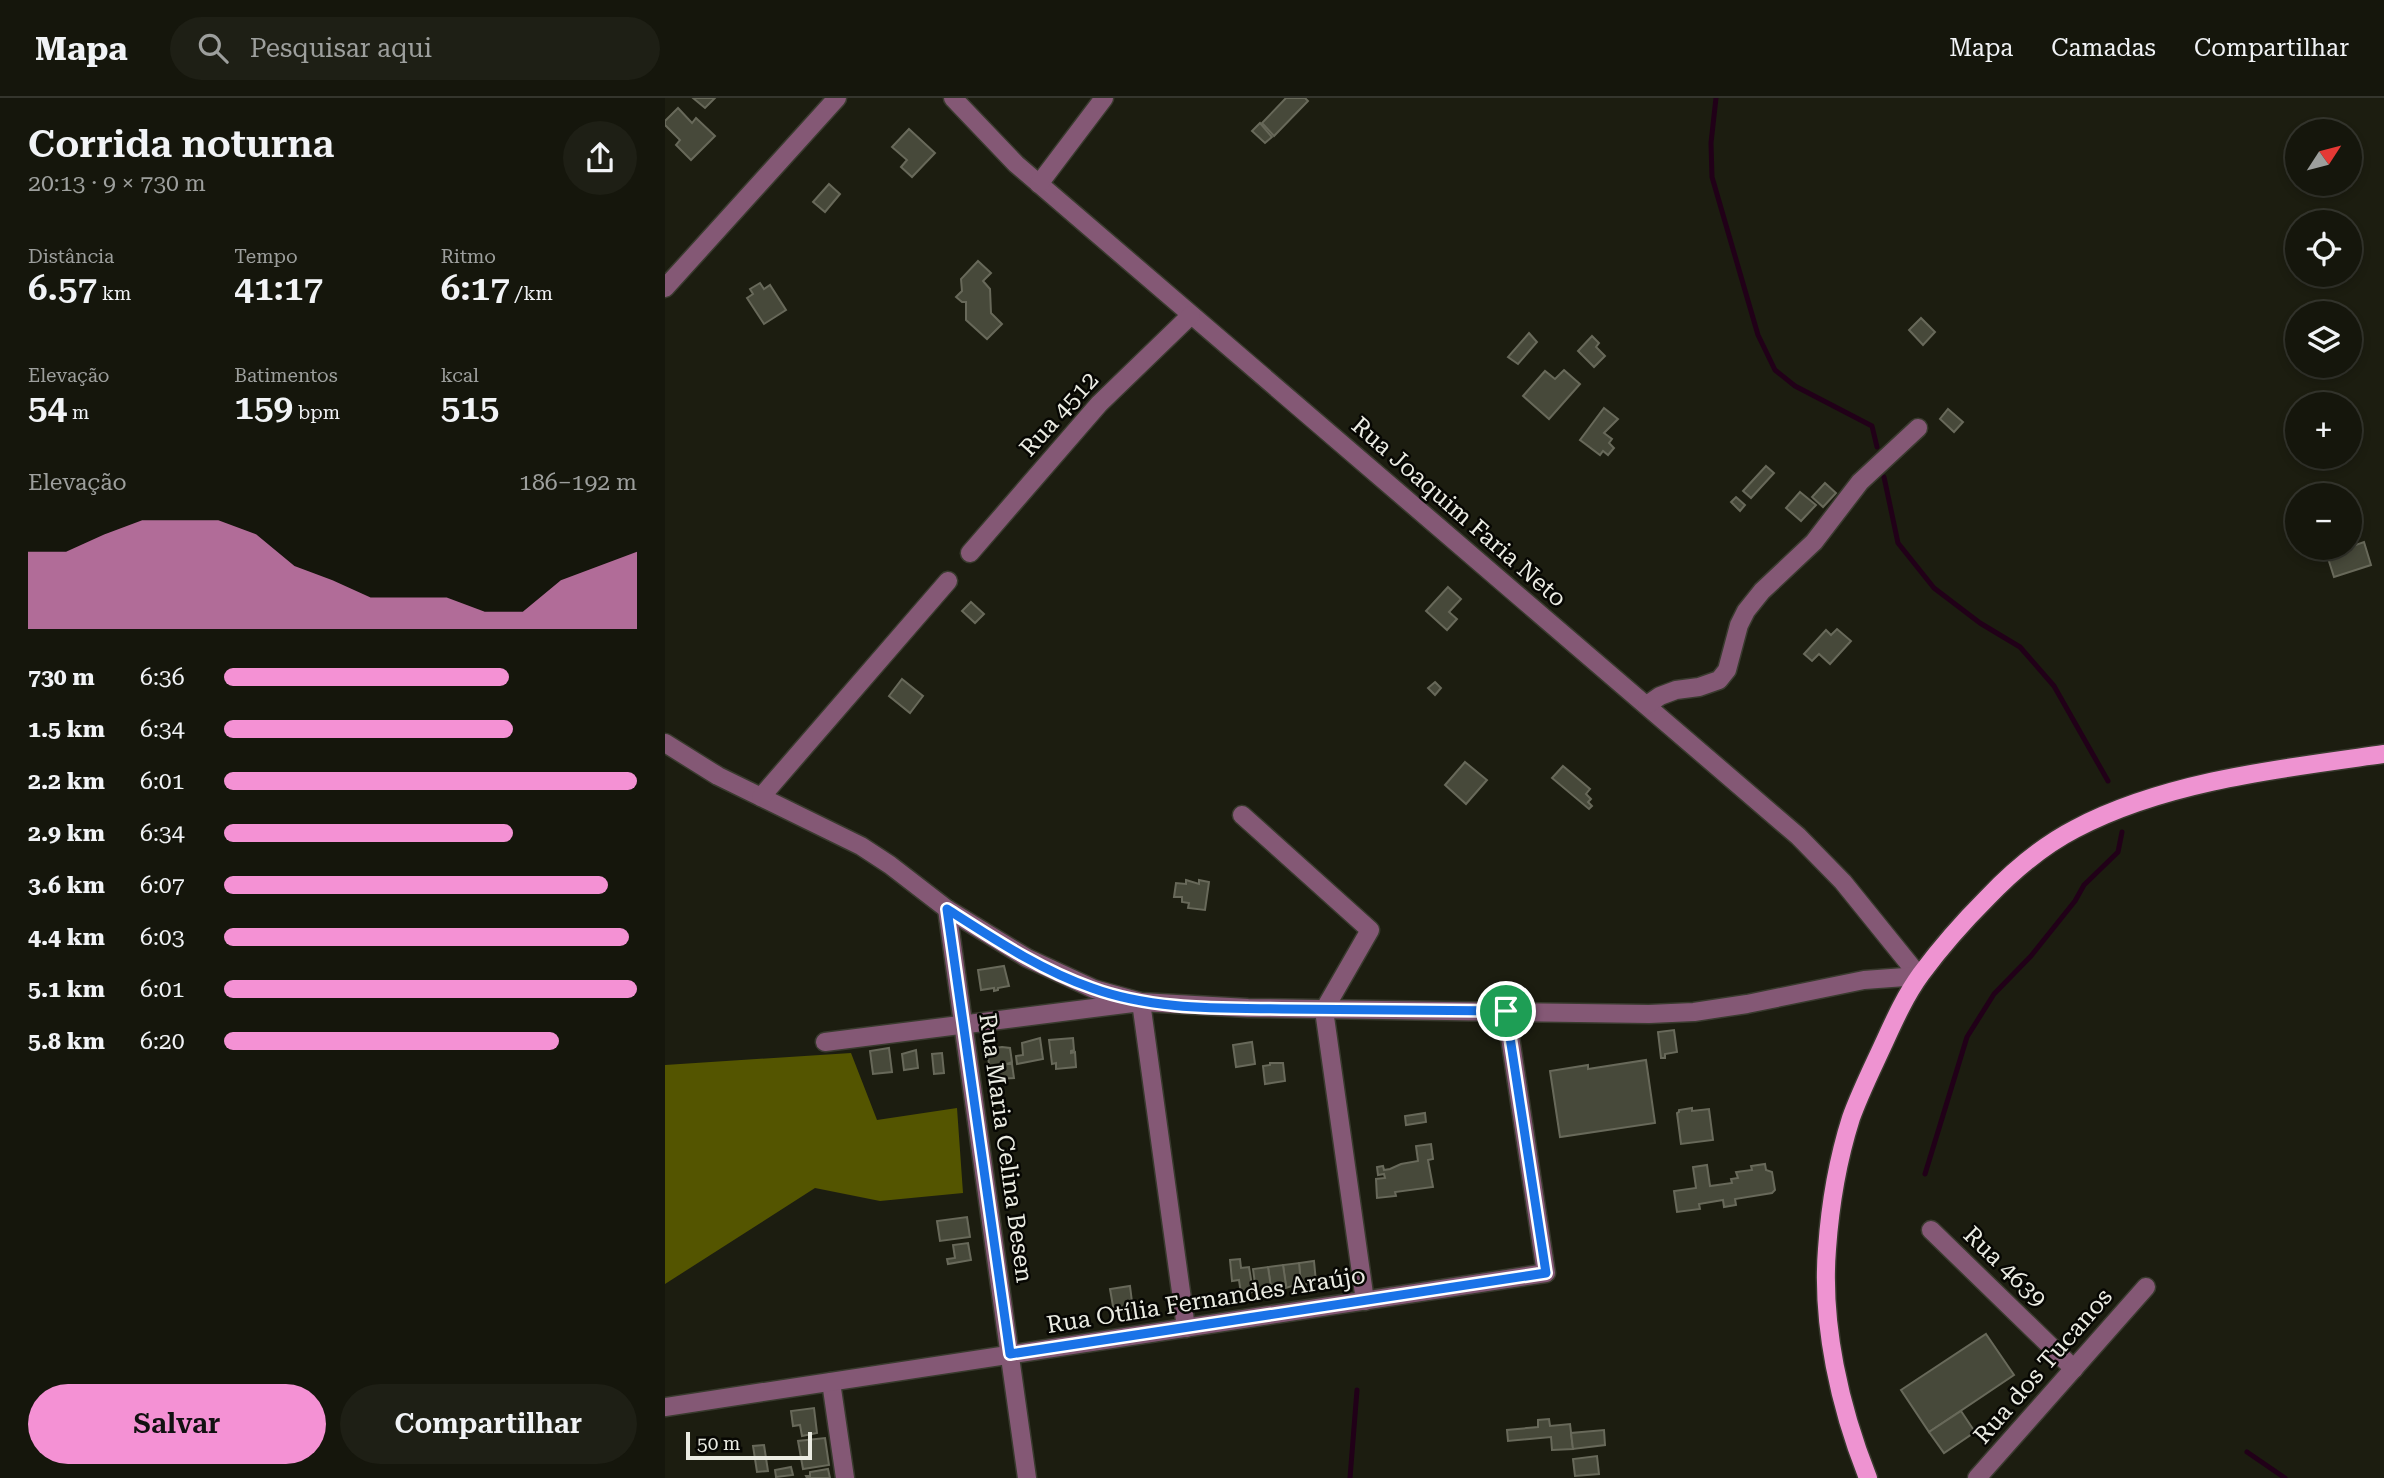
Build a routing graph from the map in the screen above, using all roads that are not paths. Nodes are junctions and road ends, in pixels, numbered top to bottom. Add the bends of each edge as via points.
1 (837, 98) edge
2 (953, 98) edge
3 (1104, 98) edge
4 (1039, 184) junction
5 (665, 288) edge
6 (1191, 315) junction
7 (1918, 428) dead end
8 (971, 554) dead end
9 (948, 581) dead end
10 (1647, 705) junction
11 (665, 743) edge
12 (2384, 754) edge
13 (761, 797) junction
14 (1242, 814) dead end
15 (947, 909) junction
16 (1919, 976) junction
17 (1141, 1002) junction
18 (1324, 1010) junction
19 (1506, 1011) junction
20 (964, 1024) junction
21 (825, 1042) dead end
22 (1931, 1230) dead end
23 (2146, 1287) dead end
24 (1365, 1301) junction
25 (1186, 1328) junction
26 (1010, 1354) junction
27 (2074, 1369) junction
28 (831, 1382) junction
29 (665, 1407) edge
30 (845, 1478) edge
31 (1027, 1478) edge
32 (1868, 1478) edge
33 (1977, 1478) edge

1 - 5 street
2 - 4 street, Rua Joaquim Faria Neto
3 - 4 street
4 - 6 street, Rua Joaquim Faria Neto
6 - 8 street, Rua 4512 via 1083,421
6 - 10 street, Rua Joaquim Faria Neto
7 - 10 street via 1860,482 1814,542 1746,611 1727,670 1719,680 1676,690
9 - 13 street
10 - 16 street, Rua Joaquim Faria Neto via 1797,836 1843,882
11 - 13 street
12 - 16 main road via 2281,769 2165,795 2074,830 2002,882
13 - 15 street via 861,846
14 - 18 street via 1370,930
15 - 17 street via 1066,978
15 - 20 street, Rua Maria Celina Besen
16 - 19 street via 1864,980 1694,1012
16 - 32 main road via 1851,1118 1835,1183 1826,1250 1833,1354
17 - 18 street
17 - 20 street
17 - 25 street
18 - 19 street
18 - 24 street
19 - 24 street, Rua Otília Fernandes Araújo via 1546,1273
20 - 21 street
20 - 26 street, Rua Maria Celina Besen
22 - 27 street, Rua 4639
23 - 27 street, Rua dos Tucanos
24 - 25 street, Rua Otília Fernandes Araújo
25 - 26 street, Rua Otília Fernandes Araújo
26 - 28 street, Rua Otília Fernandes Araújo
26 - 31 street, Rua Maria Celina Besen
27 - 33 street, Rua dos Tucanos
28 - 29 street, Rua Otília Fernandes Araújo
28 - 30 street

